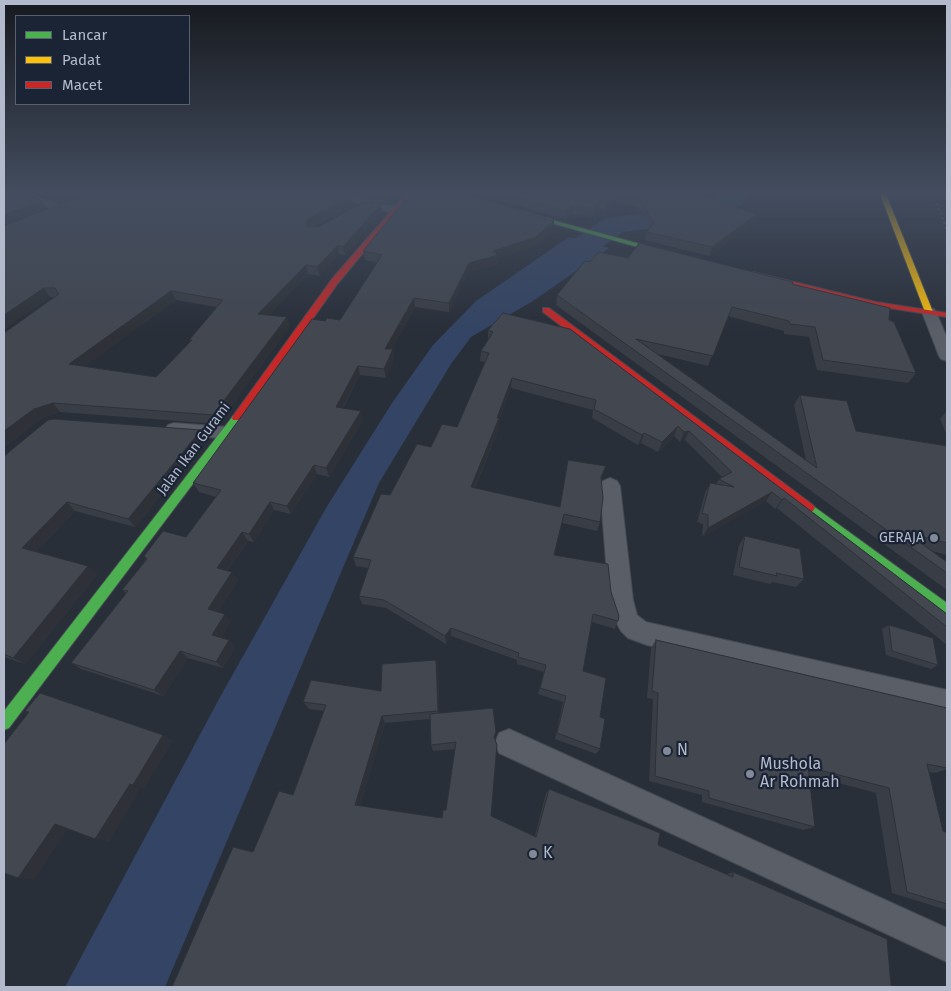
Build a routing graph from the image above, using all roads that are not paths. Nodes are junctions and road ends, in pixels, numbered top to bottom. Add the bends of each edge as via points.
1 (369, 240) edge
2 (617, 240) edge
3 (901, 240) edge
4 (685, 257) edge
5 (742, 271) edge
6 (546, 310) dead end
7 (929, 312) junction
8 (947, 315) edge
9 (947, 356) edge
10 (159, 427) edge
11 (226, 433) junction
12 (610, 486) dead end
13 (947, 611) edge
14 (947, 703) edge
15 (4, 722) edge
16 (509, 743) dead end
17 (947, 945) edge

1 - 11 main road, Jalan Ikan Gurami via 335,281
2 - 4 main road
3 - 7 main road
5 - 7 main road via 876,304
6 - 13 main road
7 - 8 main road
7 - 9 street
10 - 11 street
11 - 15 main road, Jalan Ikan Gurami
12 - 14 street via 621,600 626,619 638,630
16 - 17 street

